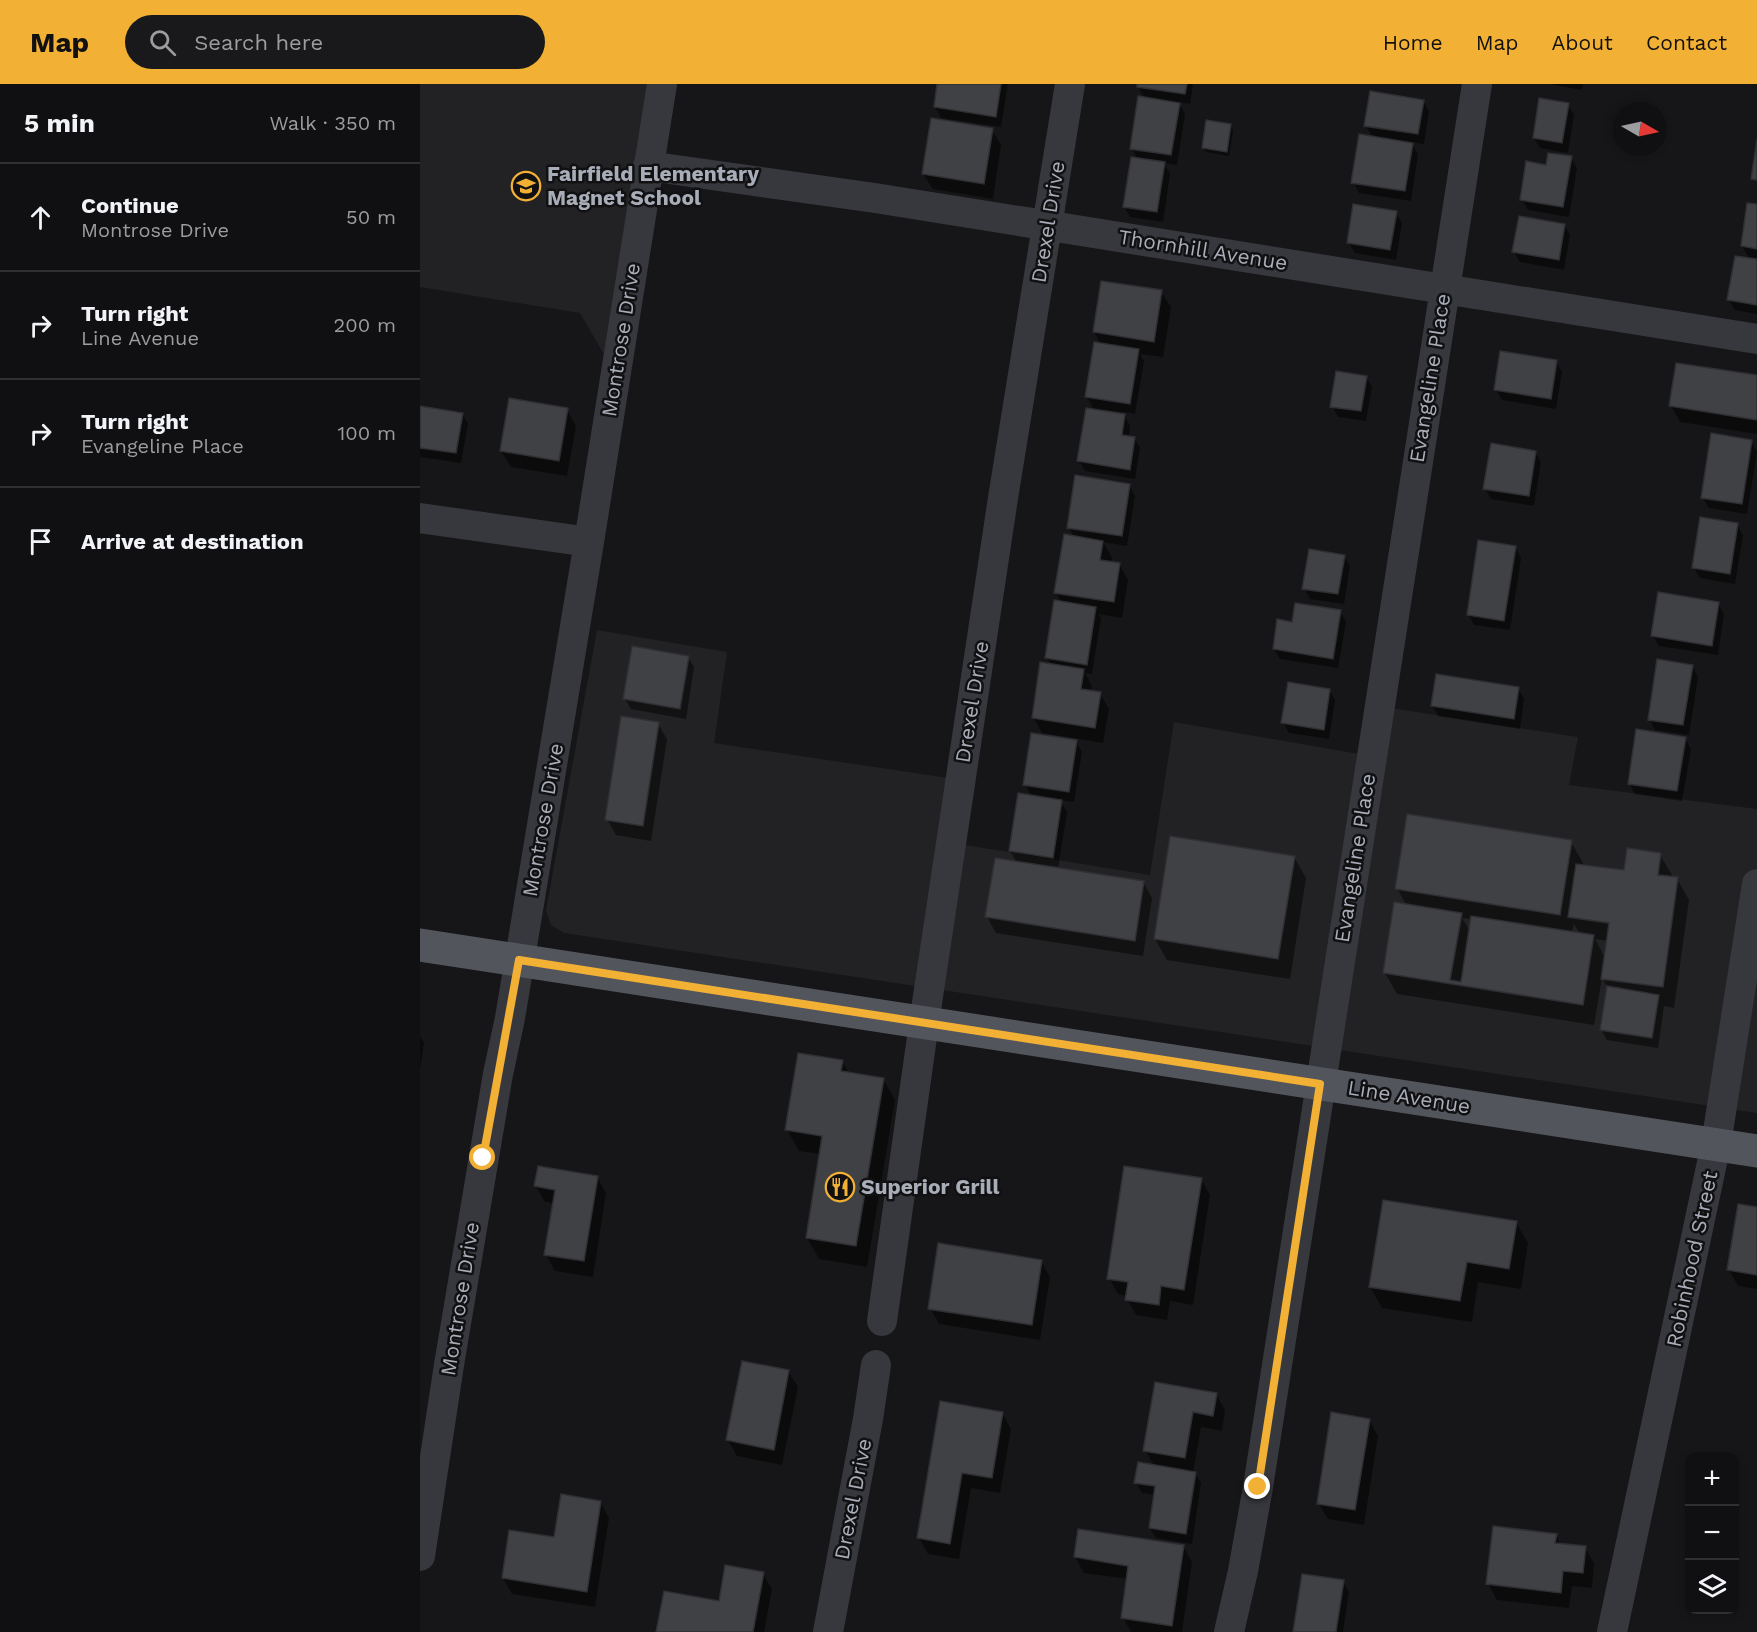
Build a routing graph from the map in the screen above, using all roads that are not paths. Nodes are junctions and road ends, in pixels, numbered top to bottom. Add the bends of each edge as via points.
1 (662, 84) edge
2 (1070, 84) edge
3 (1477, 84) edge
4 (648, 166) junction
5 (1048, 226) junction
6 (1444, 289) junction
7 (1757, 339) edge
8 (420, 518) edge
9 (589, 542) junction
10 (1757, 884) edge
11 (420, 945) edge
12 (519, 960) junction
13 (924, 1023) junction
14 (1320, 1084) junction
15 (1716, 1144) junction
16 (1757, 1151) edge
17 (882, 1321) dead end
18 (876, 1365) dead end
19 (420, 1556) edge
20 (828, 1632) edge
21 (1229, 1632) edge
22 (1612, 1632) edge

1 - 4 street, Montrose Drive
2 - 5 street, Drexel Drive
3 - 6 street, Evangeline Place
4 - 5 street, Thornhill Avenue
4 - 9 street, Montrose Drive
5 - 6 street, Thornhill Avenue
5 - 13 street, Drexel Drive
6 - 7 street, Thornhill Avenue
6 - 14 street, Evangeline Place
8 - 9 street
9 - 12 street, Montrose Drive
10 - 15 street, Robinhood Street
11 - 12 main road, Line Avenue
12 - 13 main road, Line Avenue
12 - 19 street, Montrose Drive
13 - 14 main road, Line Avenue
13 - 17 street, Drexel Drive
14 - 15 main road, Line Avenue
14 - 21 street, Evangeline Place via 1258,1487
15 - 16 main road, Line Avenue
15 - 22 street, Robinhood Street
18 - 20 street, Drexel Drive

